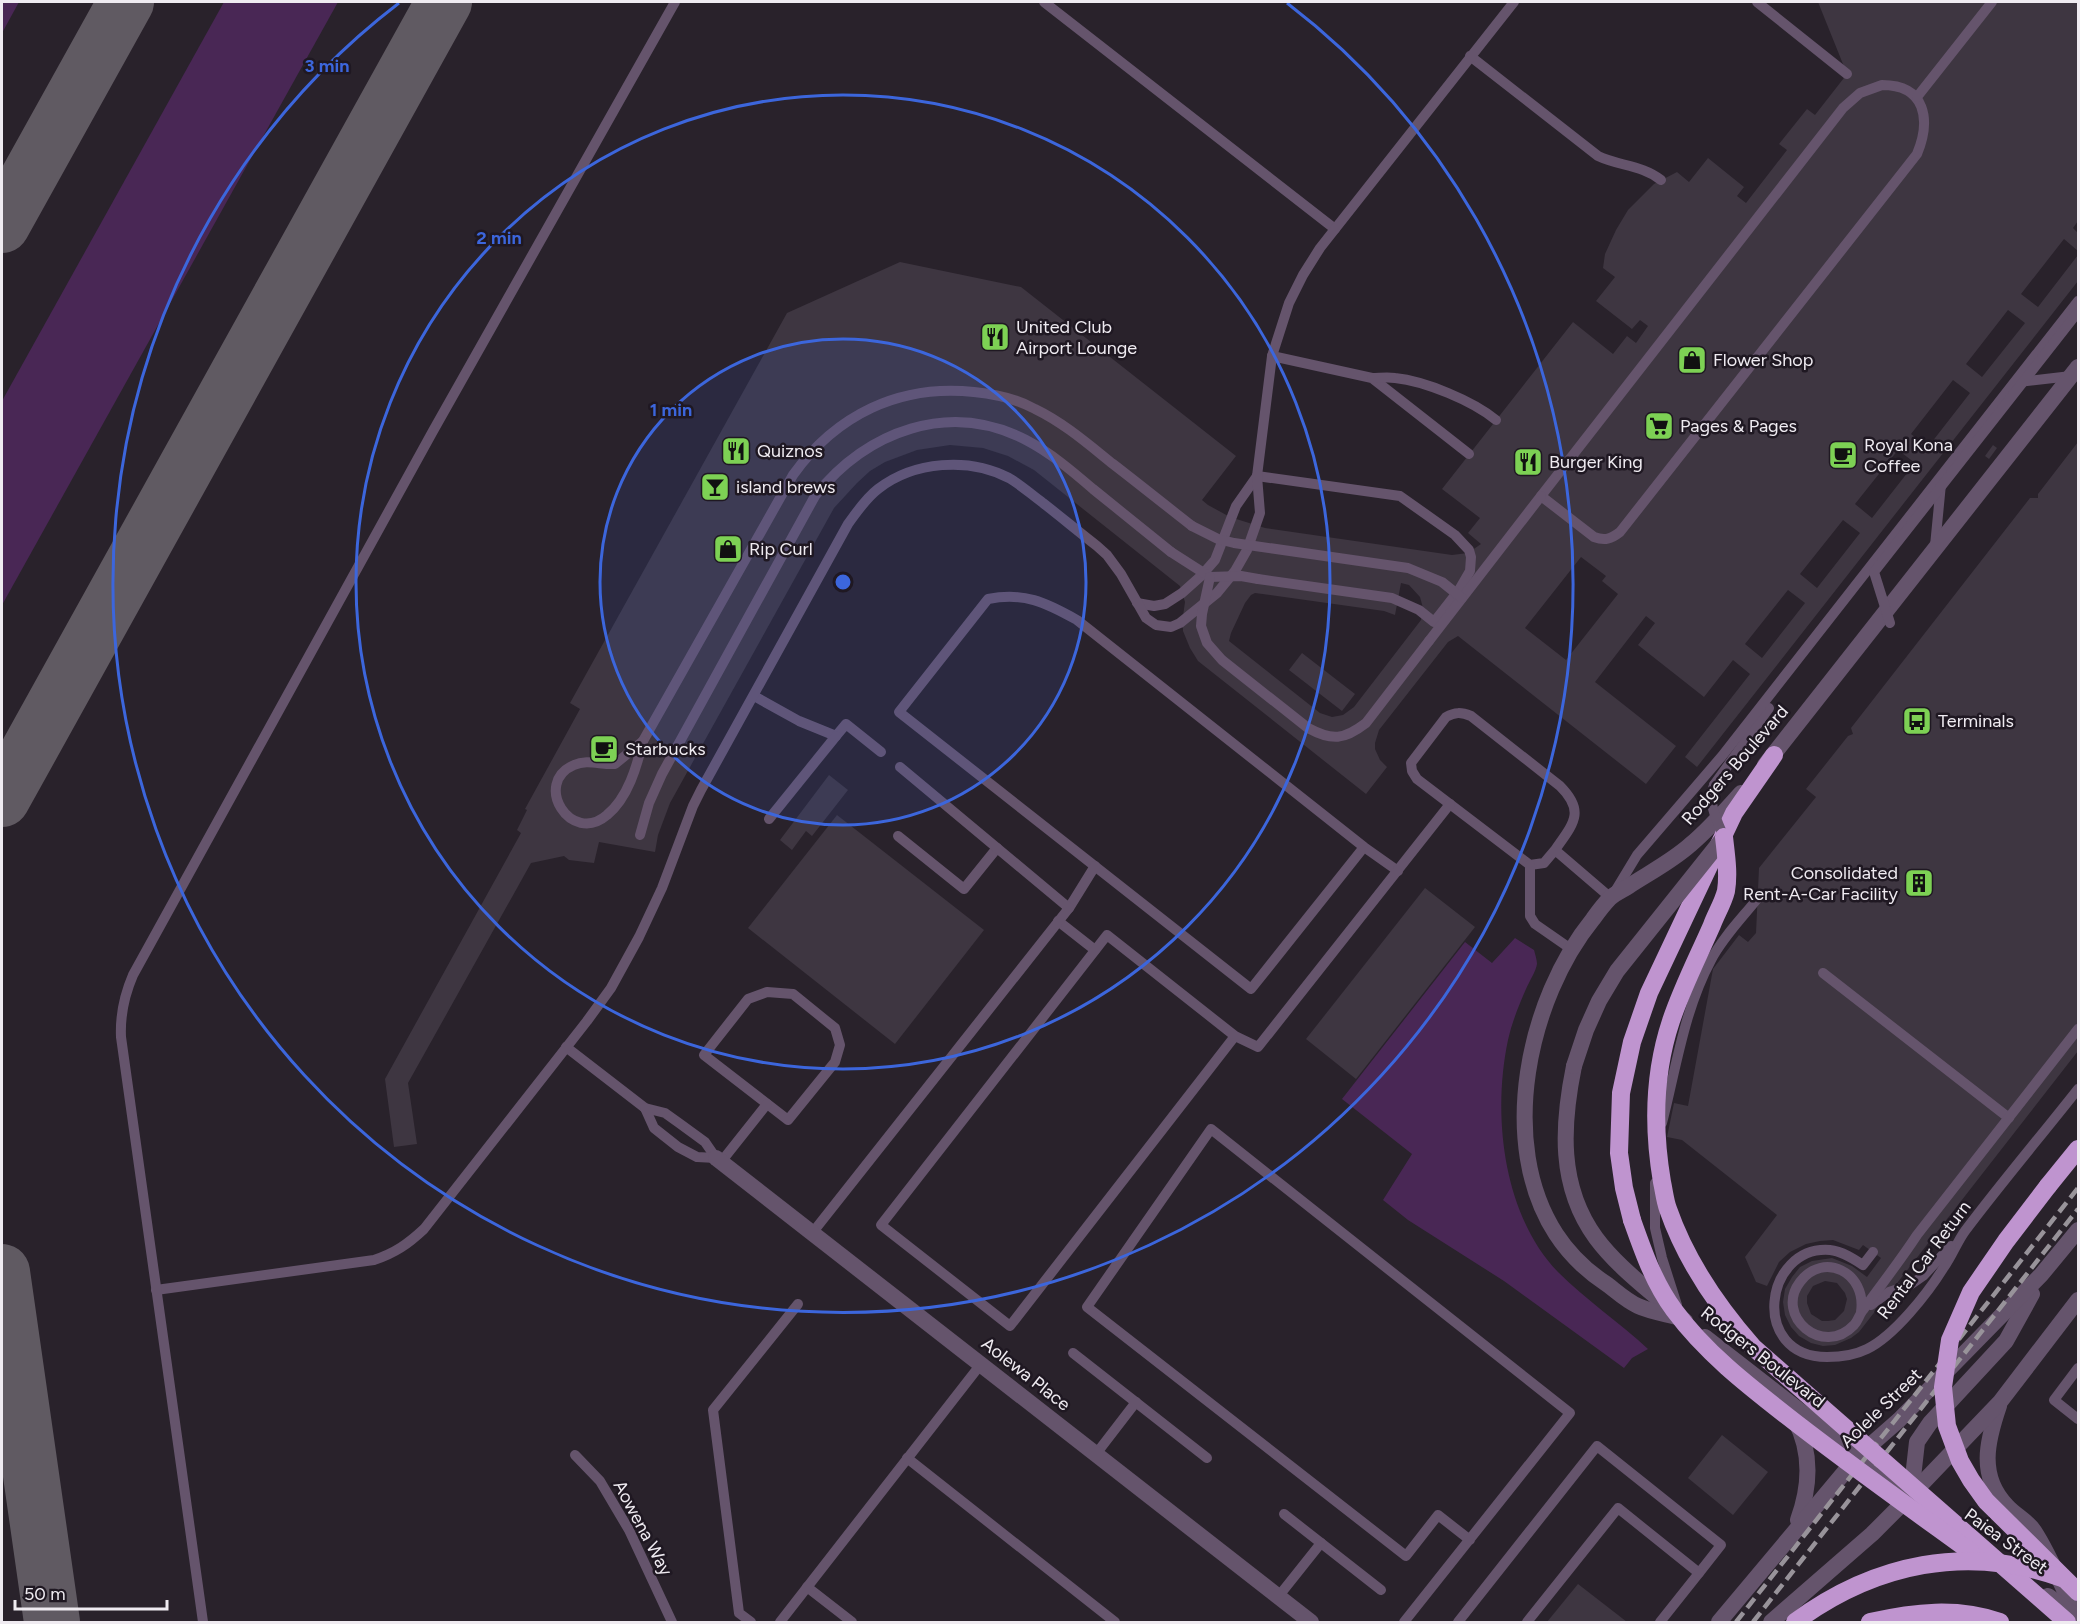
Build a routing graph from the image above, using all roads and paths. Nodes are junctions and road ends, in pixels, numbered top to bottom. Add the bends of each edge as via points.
1 (675, 2) edge
2 (1044, 2) edge
3 (1514, 2) edge
4 (1757, 2) edge
5 (1992, 2) edge
6 (1470, 56) junction
7 (1847, 74) dead end
8 (1917, 97) junction
9 (1661, 180) dead end
10 (1335, 229) junction
11 (2079, 301) edge
12 (2077, 316) edge
13 (1272, 356) junction
14 (2076, 374) edge
15 (1371, 378) junction
16 (2015, 382) junction
17 (1496, 420) dead end
18 (1469, 454) dead end
19 (1942, 475) junction
20 (1257, 476) junction
21 (1541, 496) junction
22 (1934, 551) junction
23 (1874, 573) junction
24 (1210, 577) junction
25 (1462, 598) junction
26 (1137, 603) junction
27 (1890, 623) junction
28 (754, 696) junction
29 (836, 736) junction
30 (643, 741) junction
31 (881, 752) dead end
32 (1774, 755) junction
33 (900, 766) dead end
34 (1450, 804) junction
35 (769, 819) dead end
36 (640, 835) dead end
37 (898, 836) dead end
38 (1724, 837) junction
39 (997, 848) junction
40 (1364, 848) junction
41 (1555, 850) junction
42 (1530, 865) junction
43 (1095, 866) junction
44 (1398, 871) junction
45 (1611, 898) junction
46 (1758, 898) dead end
47 (1069, 908) junction
48 (1058, 921) junction
49 (1095, 950) junction
50 (1571, 950) junction
51 (1822, 973) dead end
52 (2079, 1029) edge
53 (1235, 1036) junction
54 (566, 1047) junction
55 (2079, 1089) edge
56 (766, 1104) junction
57 (645, 1108) junction
58 (2009, 1118) junction
59 (2079, 1149) edge
60 (719, 1160) junction
61 (2079, 1230) edge
62 (813, 1232) junction
63 (1963, 1233) junction
64 (1873, 1252) dead end
65 (2042, 1275) junction
66 (156, 1290) junction
67 (2079, 1300) edge
68 (798, 1304) dead end
69 (1861, 1312) junction
70 (1681, 1318) junction
71 (1073, 1353) dead end
72 (981, 1364) junction
73 (2079, 1368) edge
74 (1781, 1396) junction
75 (1136, 1402) junction
76 (2000, 1402) junction
77 (2079, 1419) edge
78 (1096, 1454) junction
79 (575, 1455) dead end
80 (1857, 1456) junction
81 (907, 1458) junction
82 (1207, 1458) dead end
83 (1911, 1495) junction
84 (1284, 1514) dead end
85 (1795, 1529) junction
86 (1470, 1540) junction
87 (1321, 1543) junction
88 (1699, 1573) junction
89 (2079, 1584) edge
90 (807, 1587) junction
91 (1381, 1590) dead end
92 (2079, 1592) edge
93 (1278, 1597) junction
94 (2073, 1620) edge
95 (203, 1623) edge
96 (672, 1623) edge
97 (752, 1623) edge
98 (780, 1623) edge
99 (852, 1623) edge
100 (1115, 1623) edge
101 (1311, 1623) edge
102 (1404, 1623) edge
103 (1458, 1623) edge
104 (1527, 1623) edge
105 (1660, 1623) edge
106 (1719, 1623) edge
107 (1771, 1623) edge
108 (1795, 1623) edge
109 (1870, 1623) edge
110 (2000, 1623) edge

1 - 66 lane via 433,431 128,986 121,1011 121,1037
2 - 10 lane
3 - 6 lane
4 - 7 lane
5 - 8 lane
6 - 9 lane via 1598,156 1647,170
6 - 10 lane
8 - 21 lane via 1895,85 1882,85 1851,100
8 - 21 lane via 1925,129 1917,154 1620,531 1611,539 1594,537
10 - 13 lane via 1296,289
11 - 16 lane
12 - 23 lane, bridge
13 - 15 lane
13 - 20 lane
14 - 16 lane
14 - 22 street, Rodgers Boulevard
14 - 27 street
15 - 17 lane via 1396,378 1456,396
15 - 18 lane
16 - 19 lane
19 - 22 lane
19 - 45 lane via 1722,756 1637,855
20 - 24 lane, bridge via 1400,496 1463,543 1471,557 1470,571 1434,622 1398,600 1241,576
20 - 26 lane via 1236,506 1215,560 1201,576 1165,604
20 - 26 lane via 1258,521 1247,550 1217,593 1171,627 1156,625 1146,618
21 - 25 lane
22 - 32 street, Rodgers Boulevard
23 - 27 lane, bridge
23 - 38 lane, bridge via 1719,774 1711,792
24 - 25 lane, bridge via 1201,626 1213,652 1308,728 1334,738 1353,733 1366,723
24 - 36 lane, bridge via 1171,552 1028,441 983,425 944,423 901,431 846,463 815,496 662,774
25 - 30 lane, bridge via 1442,582 1408,568 1218,539 1192,526 1065,426 1033,407 1000,396 925,392 856,415 814,448 793,475
26 - 28 lane via 1107,555 1017,483 999,473 967,465 918,469 898,476 863,503
27 - 38 street
28 - 29 lane
28 - 54 lane via 693,806 662,888 625,965
29 - 31 lane via 846,724
29 - 35 lane
30 - 30 lane via 615,764 580,762 563,772 558,780 557,801 568,818 588,823 606,817 620,801 637,766
32 - 45 street, Rodgers Boulevard via 1689,846
32 - 94 highway, bridge via 1734,813 1649,993 1632,1042 1621,1093 1619,1153 1624,1188 1646,1260 1673,1308 1731,1372 1827,1447
33 - 39 lane
34 - 41 lane via 1417,779 1411,763 1446,717 1463,713 1573,798 1576,814
34 - 42 lane
34 - 44 lane
37 - 39 lane via 964,889
38 - 70 street, bridge via 1617,971 1599,1001 1574,1066 1566,1114 1564,1149 1570,1183 1582,1214 1618,1262
38 - 94 highway, bridge via 1728,863 1726,892 1671,1021 1657,1093 1660,1170 1667,1207 1681,1241 1703,1283 1753,1347
39 - 47 lane
40 - 43 lane via 1251,989
40 - 43 lane via 1077,620 1034,599 1017,596 988,600 899,712
40 - 44 lane
41 - 42 lane via 1544,864
41 - 45 lane
42 - 50 lane via 1530,916
43 - 47 lane
44 - 53 lane via 1258,1047
45 - 50 street, Rodgers Boulevard
46 - 70 lane via 1711,960 1691,1005 1656,1149 1655,1227
47 - 48 lane
48 - 49 lane
48 - 62 lane
49 - 53 lane via 1107,934
49 - 53 lane via 881,1225 1010,1326
50 - 70 street, Rodgers Boulevard via 1552,987 1531,1057 1525,1132 1534,1185 1557,1236 1588,1270 1637,1306
51 - 58 lane
52 - 58 lane
54 - 57 lane
54 - 66 lane via 424,1228 394,1253 374,1260
55 - 63 lane, Rental Car Return
56 - 56 lane via 788,1120 835,1062 840,1045 835,1028 793,994 767,992 748,999 704,1055
56 - 60 lane
57 - 60 lane via 665,1113 705,1142
57 - 60 lane via 654,1128 678,1147 697,1157
58 - 69 lane
59 - 92 highway, bridge via 1971,1292 1950,1340 1943,1387 1947,1426 1971,1480 1986,1501
60 - 62 street, Aolewa Place
61 - 65 street, Aolele Street
62 - 72 street, Aolewa Place
63 - 64 lane, Rental Car Return via 1937,1276 1902,1321 1876,1345 1835,1357 1818,1357 1790,1346 1773,1315 1778,1283 1793,1262 1810,1252 1831,1250 1863,1265
63 - 69 lane via 1923,1276
65 - 80 street, Aolele Street via 1899,1420
65 - 83 street via 2006,1341 1917,1442
66 - 95 lane
67 - 76 street
68 - 97 lane via 714,1410 739,1613
69 - 69 lane via 1860,1288 1844,1271 1820,1268 1800,1281 1794,1292 1796,1316 1802,1327 1818,1336 1847,1332
70 - 74 street, Rodgers Boulevard
71 - 75 lane
72 - 78 street, Aolewa Place
72 - 81 lane
73 - 77 lane via 2054,1400
74 - 80 street, Rodgers Boulevard
74 - 85 street via 1800,1430 1808,1474 1806,1498
75 - 78 lane
75 - 82 lane
76 - 83 street
76 - 94 street via 1989,1437 1988,1466 1994,1490 2033,1529
78 - 93 street, Aolewa Place
79 - 96 lane, Aowena Way via 600,1481 629,1530
80 - 83 street, Rodgers Boulevard
80 - 85 street, Aolele Street
81 - 90 lane
81 - 100 lane
83 - 94 street, Paiea Street
83 - 107 street
84 - 87 lane
85 - 106 street, Aolele Street
86 - 86 lane via 1438,1515 1406,1556 1087,1307 1211,1129 1570,1413
86 - 102 lane
87 - 91 lane
87 - 93 lane
88 - 103 lane via 1721,1545 1597,1446
88 - 104 lane via 1617,1508
88 - 105 lane
89 - 108 highway, bridge via 2047,1572 2003,1565 1935,1563 1875,1577 1821,1604
90 - 98 lane
90 - 99 lane
93 - 101 street, Aolewa Place
109 - 110 highway via 1921,1612 1965,1613

